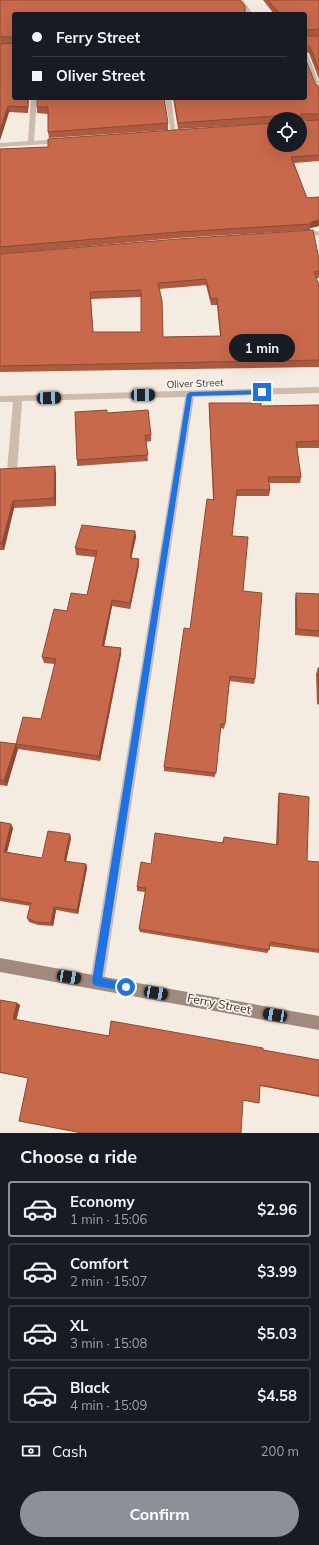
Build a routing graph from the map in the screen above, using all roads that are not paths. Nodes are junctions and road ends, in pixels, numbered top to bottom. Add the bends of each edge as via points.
1 (240, 0) edge
2 (249, 12) edge
3 (307, 59) edge
4 (319, 91) edge
5 (34, 100) edge
6 (168, 100) edge
7 (166, 134) edge
8 (71, 140) edge
9 (31, 143) junction
10 (0, 144) edge
11 (319, 233) edge
12 (296, 235) edge
13 (319, 390) edge
14 (190, 394) junction
15 (0, 399) edge
16 (18, 399) junction
17 (12, 471) edge
18 (0, 965) edge
19 (97, 982) junction
20 (319, 1023) edge

1 - 2 street
3 - 4 street
5 - 9 street
6 - 7 street via 176,133
8 - 9 street
9 - 10 street
11 - 12 street
13 - 14 street, Oliver Street
14 - 16 street, Oliver Street
14 - 19 street
15 - 16 street, Oliver Street
16 - 17 street
18 - 19 main road, Ferry Street
19 - 20 main road, Ferry Street

